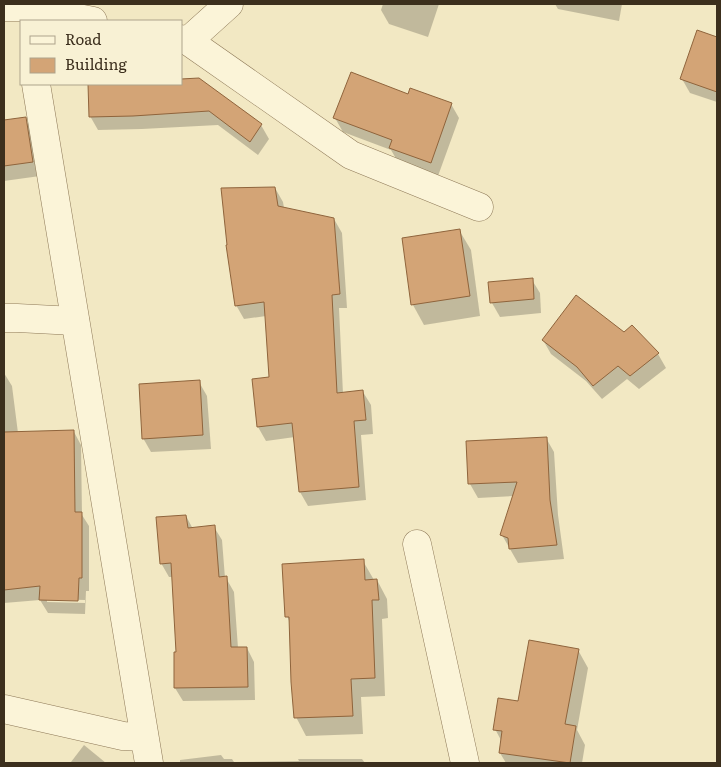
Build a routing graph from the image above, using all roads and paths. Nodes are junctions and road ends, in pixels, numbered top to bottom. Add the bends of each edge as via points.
1 (229, 4) edge
2 (17, 12) edge
3 (85, 20) edge
4 (185, 40) edge
5 (36, 85) edge
6 (479, 207) dead end
7 (4, 318) edge
8 (75, 321) junction
9 (417, 544) dead end
10 (4, 709) edge
11 (144, 737) junction
12 (149, 763) edge
13 (465, 763) edge

1 - 4 street
2 - 3 street
4 - 6 street via 351,155
5 - 8 street
7 - 8 street
8 - 11 street
9 - 13 street
10 - 11 street via 123,736
11 - 12 street

